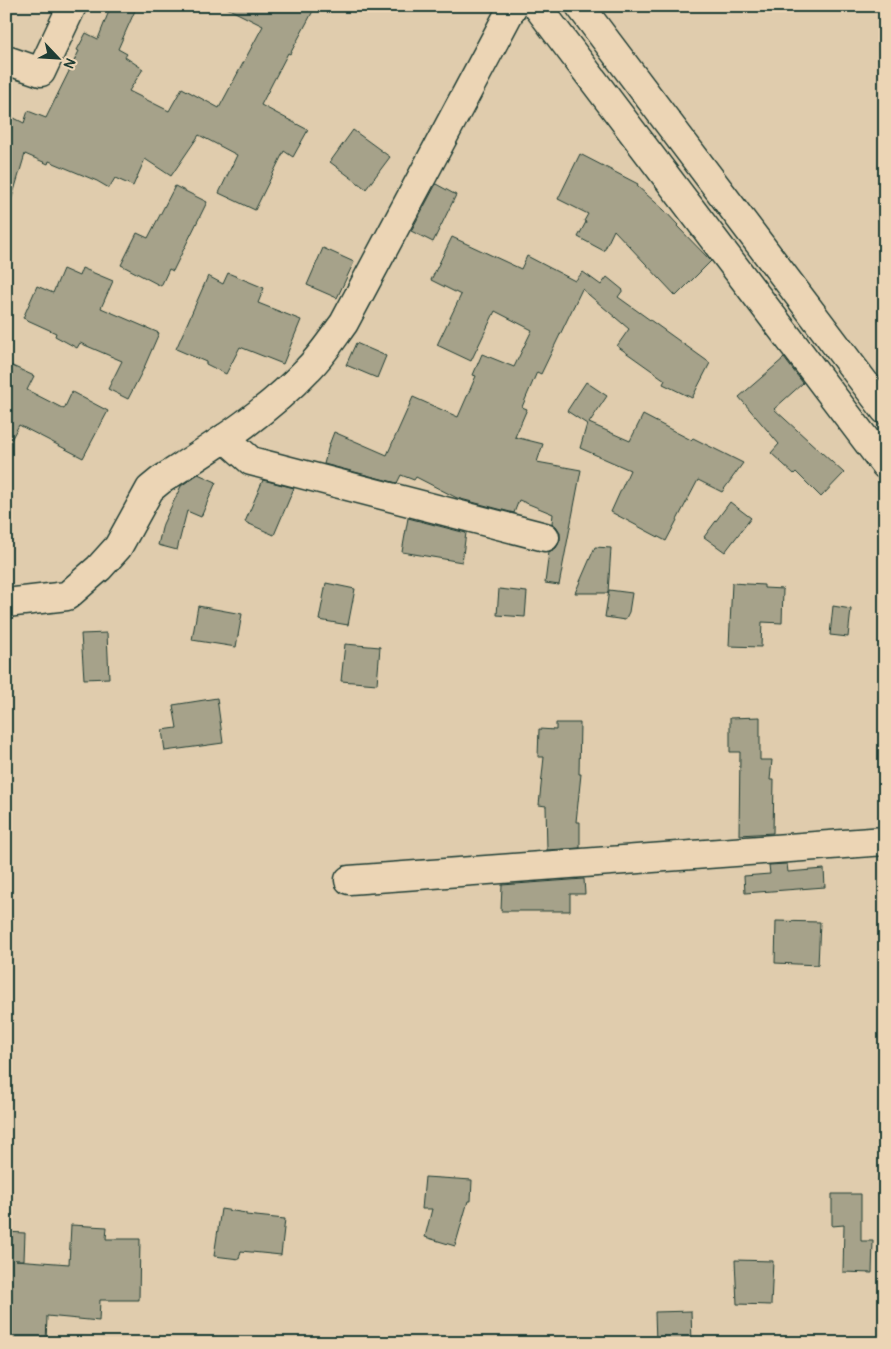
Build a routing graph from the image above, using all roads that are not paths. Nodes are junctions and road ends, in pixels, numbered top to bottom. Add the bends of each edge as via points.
1 (72, 6) edge
2 (513, 6) edge
3 (537, 6) edge
4 (580, 6) edge
5 (6, 60) edge
6 (885, 410) edge
7 (225, 438) junction
8 (885, 465) edge
9 (545, 537) dead end
10 (6, 603) edge
11 (885, 841) edge
12 (350, 880) dead end

1 - 5 street via 41,72
2 - 7 street via 344,323 309,368 268,407
3 - 8 street
4 - 6 street
7 - 9 street via 251,461
7 - 10 street via 150,489 118,547 67,596
11 - 12 street

